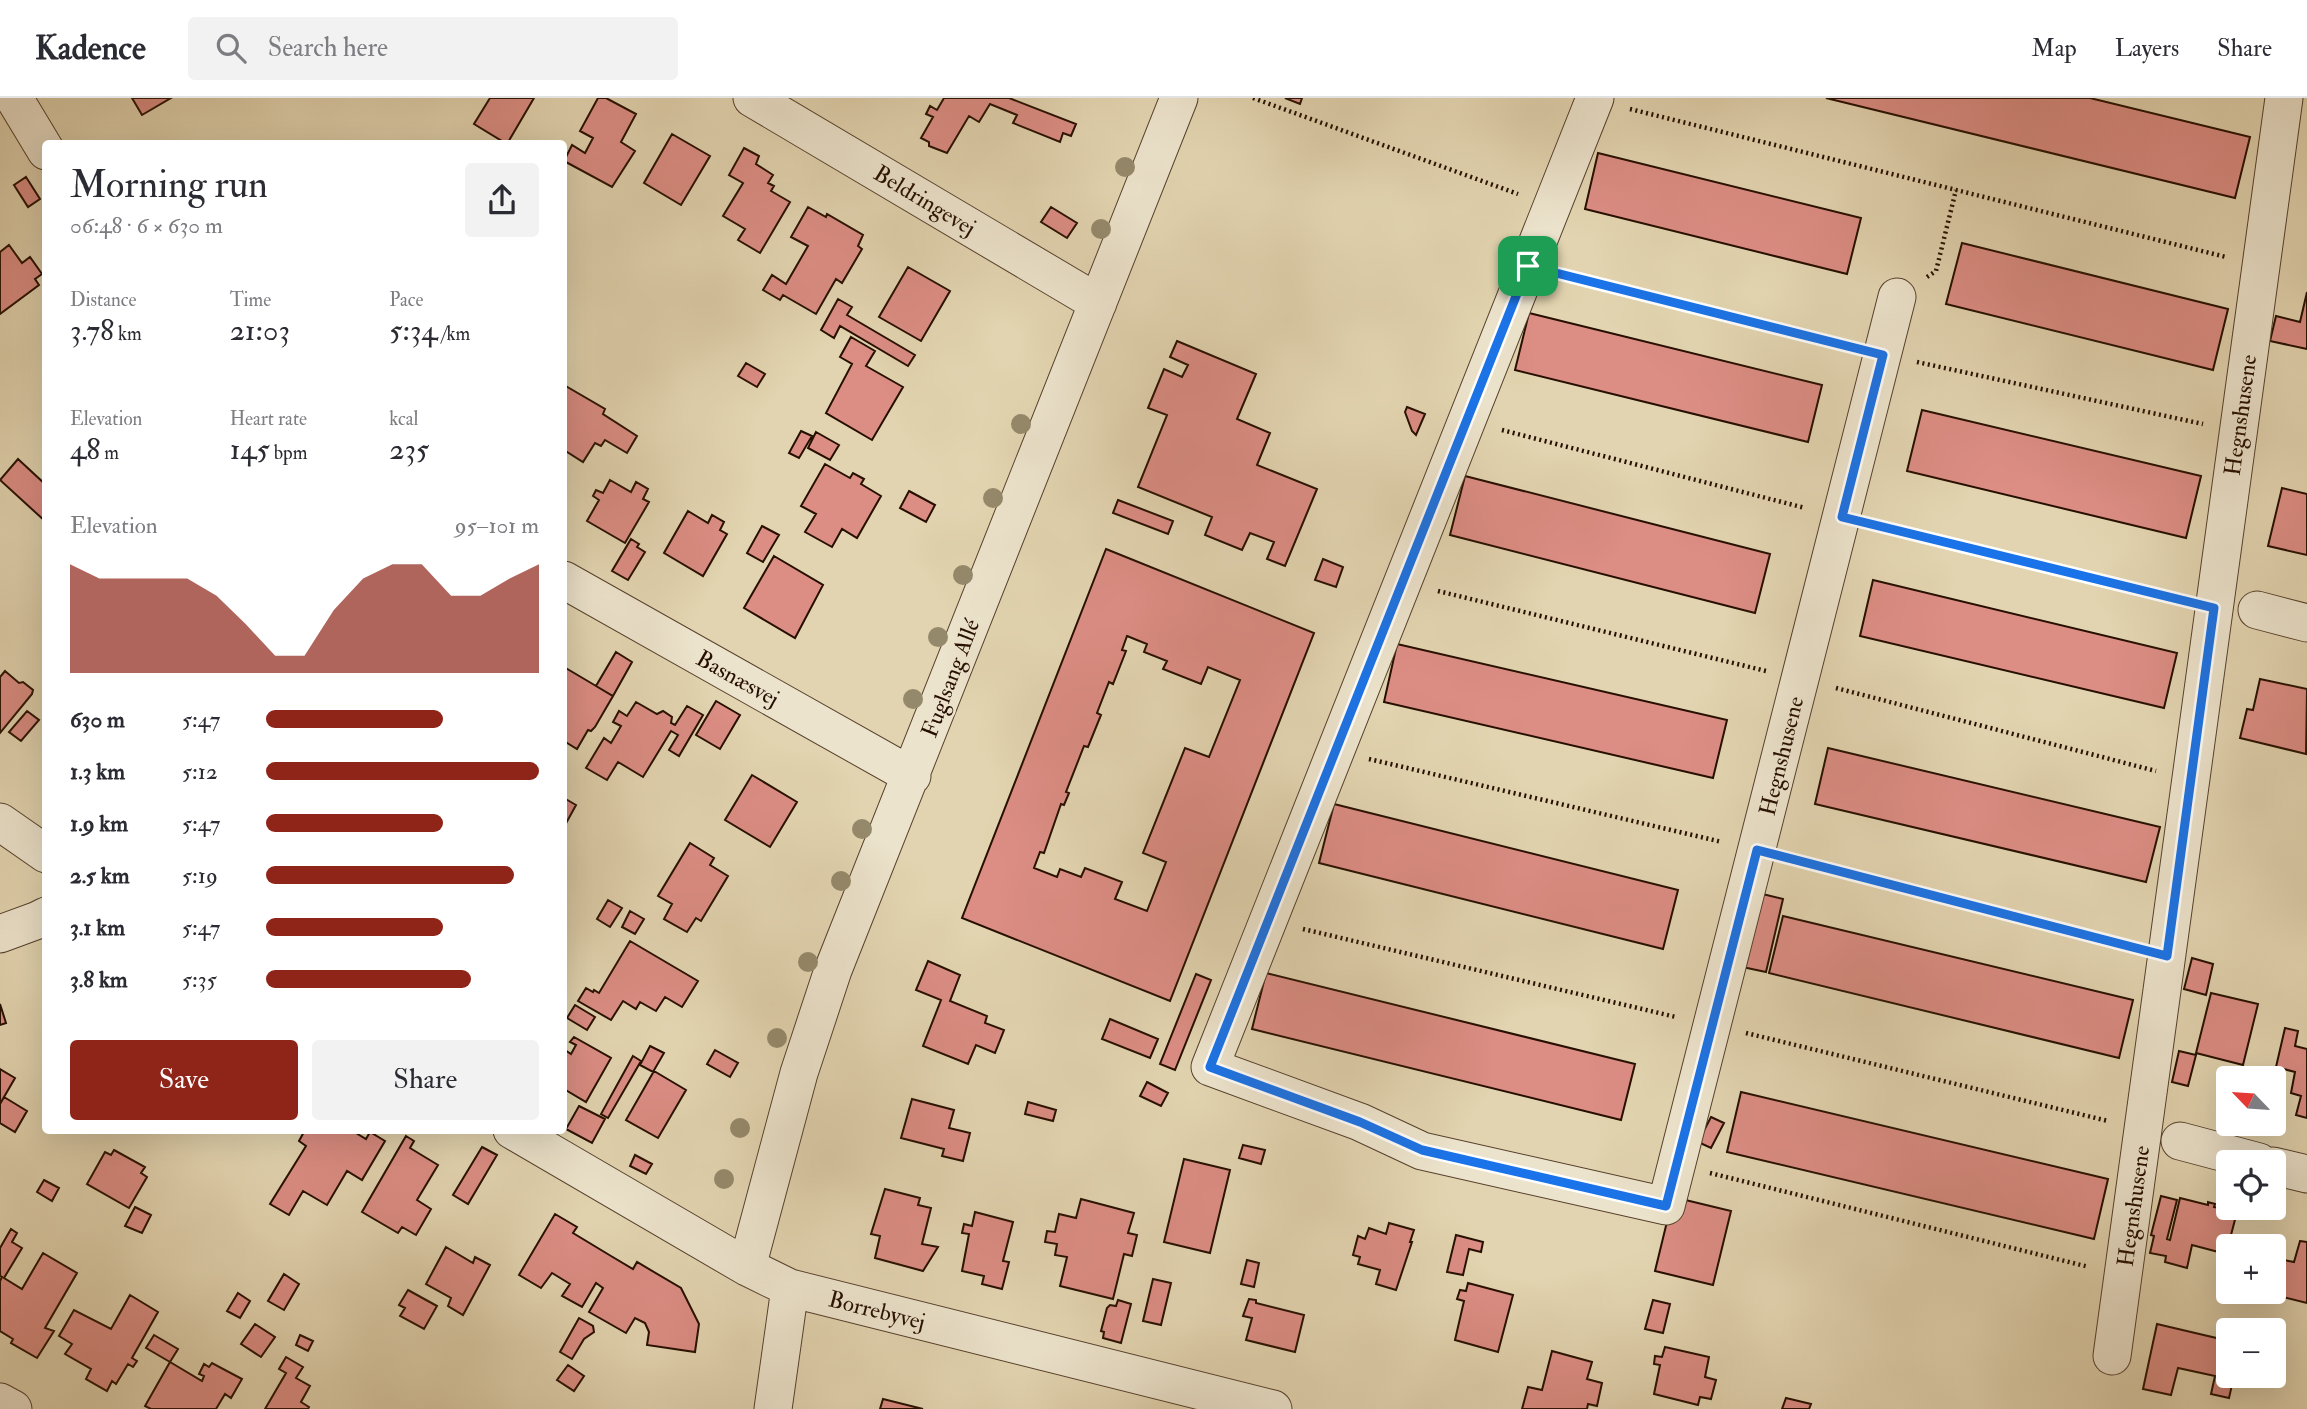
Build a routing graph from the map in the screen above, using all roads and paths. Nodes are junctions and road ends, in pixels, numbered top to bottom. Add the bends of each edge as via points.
1 (14, 98) edge
2 (752, 98) edge
3 (1179, 98) edge
4 (1253, 98) edge
5 (2284, 98) edge
6 (1595, 99) edge
7 (42, 144) edge
8 (1955, 190) junction
9 (1552, 207) junction
10 (1528, 266) junction
11 (2261, 266) junction
12 (1897, 297) joint
13 (1098, 303) junction
14 (1883, 355) junction
15 (1466, 421) junction
16 (2238, 432) junction
17 (1842, 517) junction
18 (567, 582) edge
19 (1402, 583) junction
20 (2214, 608) junction
21 (2257, 610) dead end
22 (2307, 623) edge
23 (1800, 679) junction
24 (1335, 751) junction
25 (912, 776) junction
26 (2190, 780) junction
27 (0, 822) edge
28 (1757, 850) junction
29 (42, 851) edge
30 (42, 918) edge
31 (1269, 922) junction
32 (0, 934) edge
33 (2167, 956) junction
34 (1712, 1025) junction
35 (2143, 1129) junction
36 (519, 1134) edge
37 (2180, 1141) dead end
38 (2216, 1151) edge
39 (1677, 1164) junction
40 (2286, 1169) edge
41 (2307, 1174) edge
42 (747, 1266) junction
43 (2123, 1275) junction
44 (790, 1288) junction
45 (2112, 1356) dead end
46 (0, 1402) edge
47 (13, 1409) edge
48 (773, 1409) edge
49 (1273, 1409) edge

1 - 7 street
2 - 13 street, Beldringevej
3 - 13 street, Fuglsang Allé
4 - 9 path
5 - 11 street, Hegnshusene
6 - 8 path
6 - 9 street, Hegnshusene
8 - 11 path
8 - 12 path via 1936,271
9 - 10 street, Hegnshusene
10 - 14 path
10 - 15 street, Hegnshusene
11 - 16 street, Hegnshusene
12 - 14 street, Hegnshusene
13 - 25 street, Fuglsang Allé
14 - 16 path
14 - 17 street, Hegnshusene
15 - 17 path
15 - 19 street, Hegnshusene
16 - 20 street, Hegnshusene
17 - 20 path
17 - 23 street, Hegnshusene
18 - 25 street, Basnæsvej
19 - 23 path
19 - 24 street, Hegnshusene
20 - 26 street, Hegnshusene
21 - 22 street
23 - 26 path
23 - 28 street, Hegnshusene
24 - 28 path
24 - 31 street, Hegnshusene
25 - 42 street, Fuglsang Allé via 833,970 799,1073
26 - 33 street, Hegnshusene
27 - 29 street
28 - 33 path
28 - 34 street, Hegnshusene
30 - 32 street
31 - 34 path
31 - 39 street, Hegnshusene via 1210,1067 1422,1150 1666,1206
33 - 35 street, Hegnshusene
34 - 35 path
34 - 39 street, Hegnshusene
35 - 43 street, Hegnshusene
36 - 42 street, Borrebyvej
37 - 38 street
39 - 43 path
40 - 41 street
42 - 44 street, Borrebyvej
43 - 45 street, Hegnshusene
44 - 48 street
44 - 49 street, Borrebyvej
46 - 47 street

